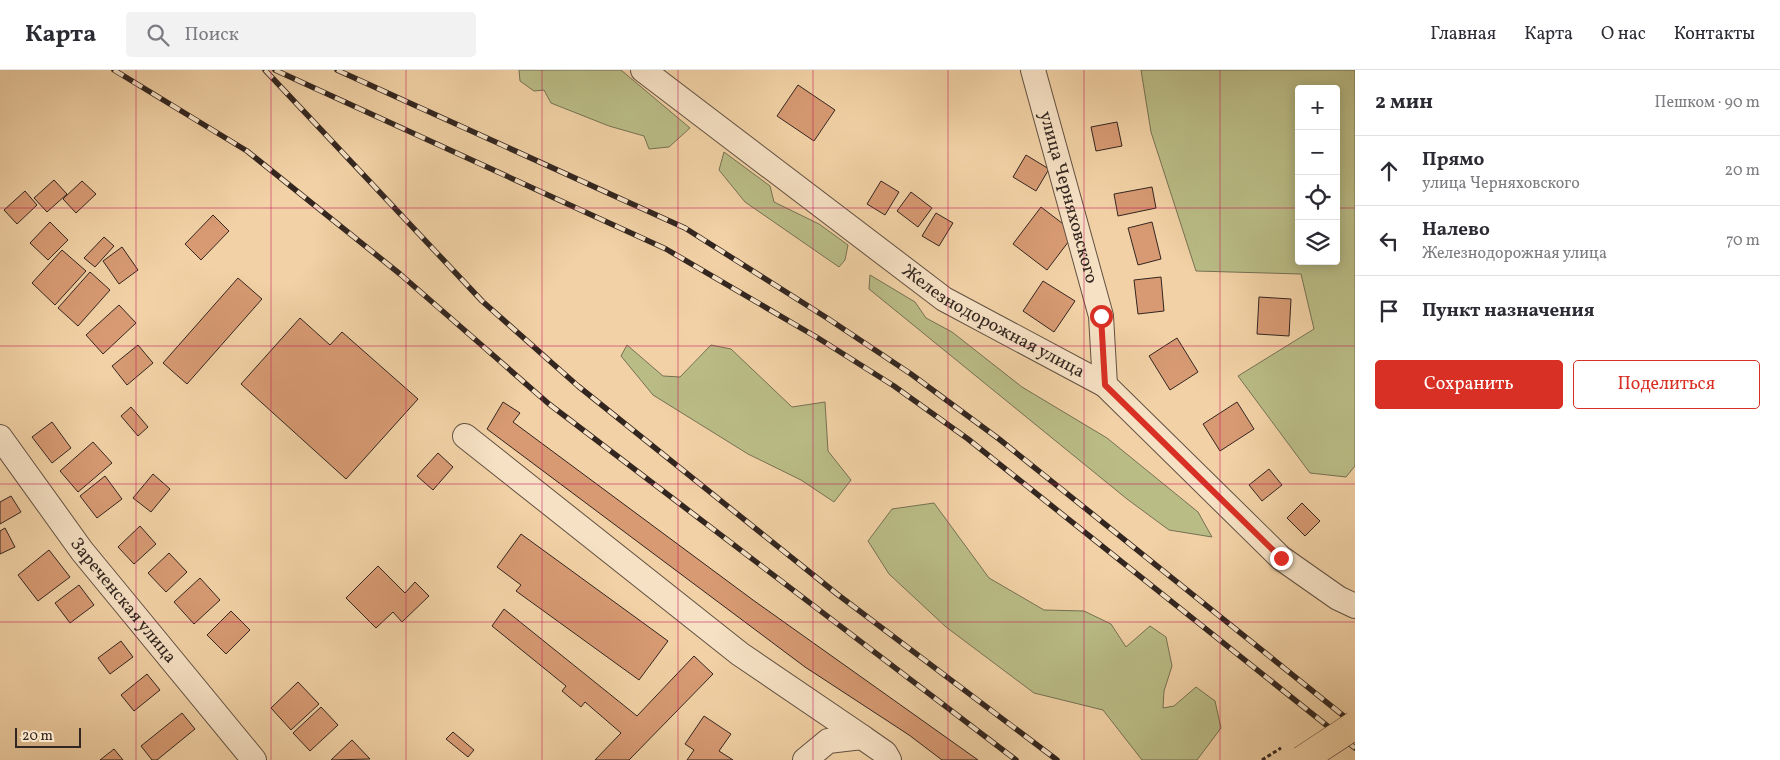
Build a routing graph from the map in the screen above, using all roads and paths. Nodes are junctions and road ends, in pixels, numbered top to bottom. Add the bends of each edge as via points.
1 (643, 70) edge
2 (1033, 70) edge
3 (1105, 385) junction
4 (465, 436) dead end
5 (0, 437) edge
6 (1355, 606) edge
7 (1355, 725) edge
8 (862, 737) junction
9 (890, 758) edge
10 (254, 760) edge
11 (805, 760) edge
12 (1302, 760) edge

1 - 3 street, Железнодорожная улица via 944,299
2 - 3 street, улица Черняховского via 1101,316
3 - 6 street, Железнодорожная улица via 1281,558 1338,598
4 - 8 street via 740,654
5 - 10 street, Зареченская улица via 82,551
7 - 12 main road, bridge
8 - 9 street
8 - 11 street via 828,741

